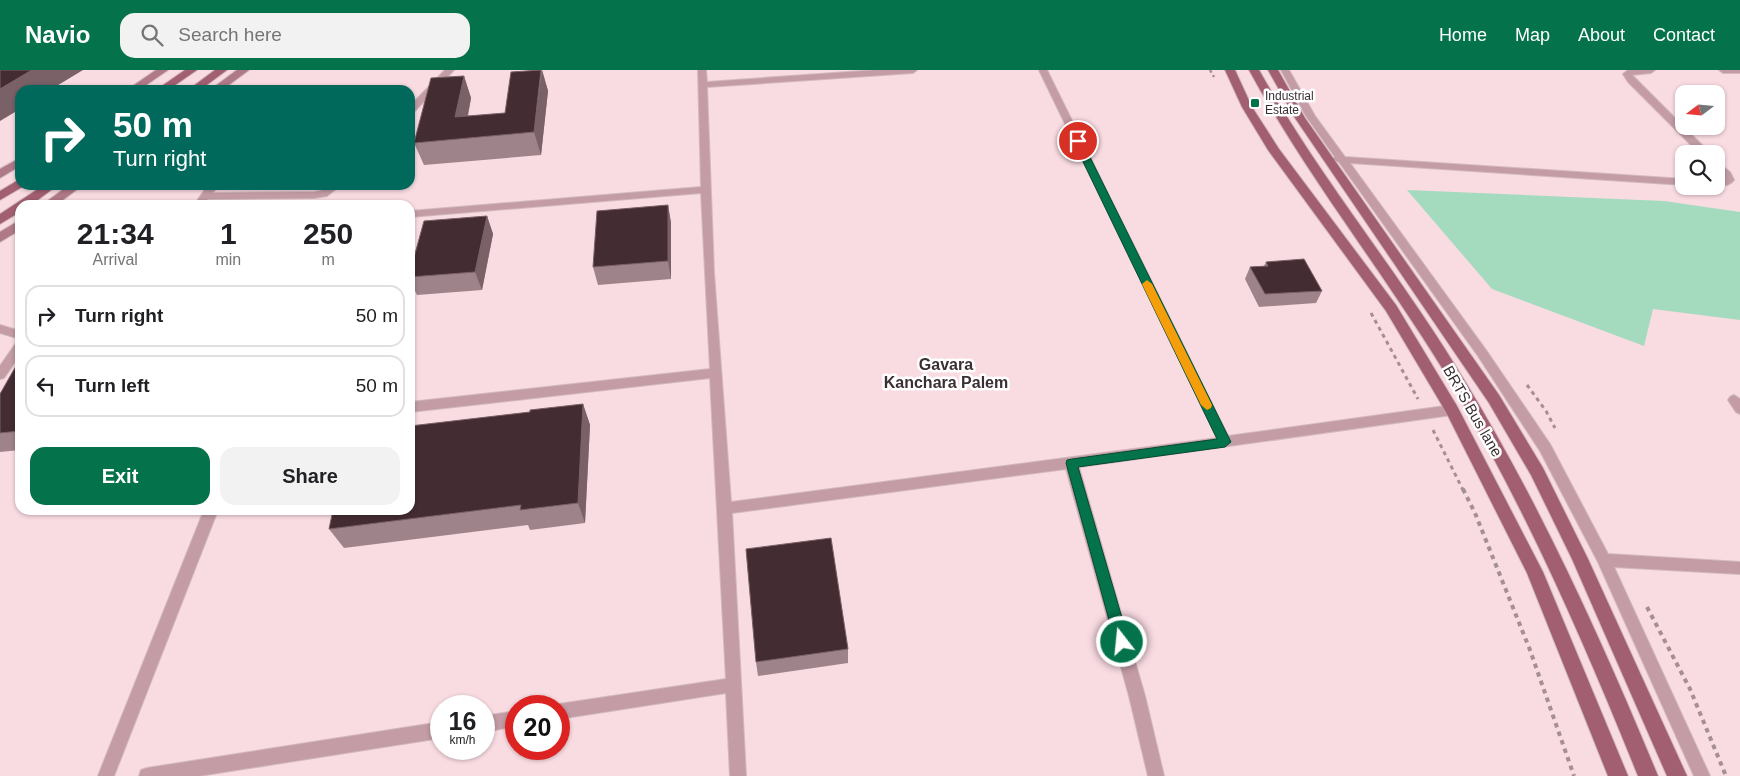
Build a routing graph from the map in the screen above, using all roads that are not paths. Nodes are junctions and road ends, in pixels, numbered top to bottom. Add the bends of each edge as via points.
1 (163, 70) edge
2 (192, 70) edge
3 (222, 70) edge
4 (244, 70) edge
5 (450, 70) edge
6 (702, 70) edge
7 (913, 70) edge
8 (1043, 70) edge
9 (1230, 70) edge
10 (1254, 70) edge
11 (1273, 70) edge
12 (1285, 70) edge
13 (1652, 70) edge
14 (1723, 70) edge
15 (1740, 70) edge
16 (702, 84) junction
17 (140, 85) edge
18 (170, 85) edge
19 (200, 85) edge
20 (224, 85) edge
21 (415, 106) edge
22 (1697, 145) edge
23 (1336, 159) junction
24 (15, 164) edge
25 (1725, 172) edge
26 (0, 174) edge
27 (1675, 182) edge
28 (1725, 182) edge
29 (15, 186) edge
30 (45, 190) edge
31 (70, 190) edge
32 (329, 190) edge
33 (706, 190) junction
34 (0, 196) edge
35 (31, 200) edge
36 (55, 200) edge
37 (202, 200) edge
38 (15, 211) edge
39 (415, 214) edge
40 (0, 220) edge
41 (15, 228) edge
42 (0, 238) edge
43 (0, 329) edge
44 (15, 334) edge
45 (15, 353) edge
46 (716, 373) junction
47 (0, 375) edge
48 (415, 406) edge
49 (1452, 410) junction
50 (1225, 442) junction
51 (1072, 463) junction
52 (725, 508) junction
53 (209, 515) edge
54 (1604, 560) junction
55 (1740, 568) edge
56 (733, 685) junction
57 (570, 710) edge
58 (430, 732) edge
59 (106, 776) edge
60 (147, 776) edge
61 (738, 776) edge
62 (1156, 776) edge
63 (1618, 776) edge
64 (1648, 776) edge
65 (1677, 776) edge
66 (1702, 776) edge

1 - 17 street
2 - 18 main road
3 - 19 main road
4 - 20 street
5 - 21 lane
6 - 16 lane
7 - 16 lane
8 - 50 lane
9 - 49 main road via 1247,107 1274,150 1391,308
10 - 64 main road, BRTS Bus lane via 1271,103 1331,196 1402,294 1465,395 1564,581
11 - 23 main road via 1300,118
12 - 23 lane
13 - 22 lane via 1627,74
14 - 15 lane
16 - 33 lane
23 - 27 lane
23 - 54 lane via 1482,353 1545,448
23 - 65 main road via 1494,399 1537,472 1580,559
24 - 26 street
25 - 28 lane via 1729,180
29 - 34 main road
30 - 35 main road
31 - 36 street
32 - 37 lane via 314,195
33 - 39 lane
33 - 46 lane
38 - 40 main road
41 - 42 street
43 - 44 lane
45 - 47 lane
46 - 48 lane
46 - 52 lane
49 - 50 lane
49 - 63 main road via 1535,572
50 - 51 lane
51 - 52 lane
51 - 62 lane via 1138,696
52 - 56 lane
53 - 59 lane
54 - 55 lane
54 - 66 lane
56 - 57 lane
56 - 61 lane
58 - 60 lane

